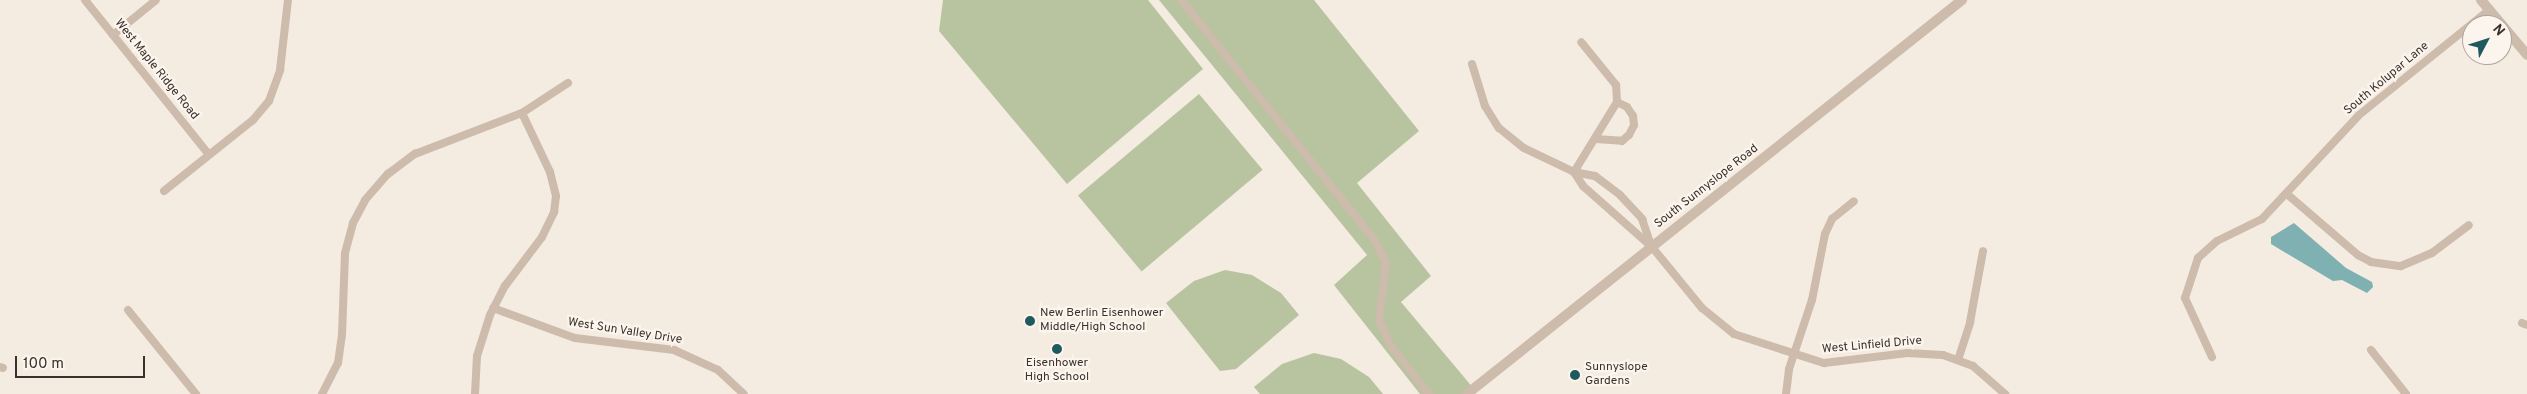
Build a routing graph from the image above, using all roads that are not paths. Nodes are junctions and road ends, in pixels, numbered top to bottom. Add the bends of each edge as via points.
1 (85, 0) edge
2 (156, 0) edge
3 (288, 0) edge
4 (1181, 0) edge
5 (1962, 0) edge
6 (2480, 0) edge
7 (2489, 10) junction
8 (2493, 15) edge
9 (113, 35) junction
10 (2512, 37) edge
11 (1581, 42) dead end
12 (2527, 55) edge
13 (1472, 64) dead end
14 (568, 83) dead end
15 (1617, 102) junction
16 (522, 113) junction
17 (1596, 139) junction
18 (209, 155) junction
19 (1574, 172) junction
20 (164, 191) dead end
21 (2286, 194) junction
22 (1854, 201) dead end
23 (2469, 225) dead end
24 (1652, 247) junction
25 (1983, 251) dead end
26 (493, 308) junction
27 (128, 310) dead end
28 (2371, 350) dead end
29 (1794, 355) junction
30 (2212, 357) dead end
31 (1958, 360) junction
32 (196, 394) edge
33 (322, 394) edge
34 (475, 394) edge
35 (744, 394) edge
36 (1429, 394) edge
37 (1467, 394) edge
38 (1786, 394) edge
39 (2005, 394) edge
40 (2406, 394) edge

1 - 9 street, West Maple Ridge Road
2 - 9 street
3 - 18 street via 280,70 273,96 253,120
4 - 36 street via 1374,239 1386,264 1379,320 1390,345
5 - 24 street, South Sunnyslope Road
6 - 7 street
7 - 8 street
7 - 21 street, South Kolupar Lane via 2359,115
9 - 18 street, West Maple Ridge Road
10 - 12 street
11 - 15 street via 1616,85
13 - 19 street, West Linfield Drive via 1485,106 1500,128 1524,148
14 - 16 street
15 - 17 street
15 - 17 street via 1627,107 1633,116 1634,126 1629,135 1622,141
16 - 26 street via 550,172 556,205 542,237 505,286
16 - 33 street via 415,154 388,174 365,200 353,223 345,253 342,340 338,363
17 - 19 street
18 - 20 street
19 - 24 street, West Linfield Drive via 1583,186
19 - 24 street, West Linfield Drive via 1595,176 1620,195 1642,219
21 - 23 street via 2358,255 2371,262 2401,266 2432,253
21 - 30 street, South Kolupar Lane via 2262,219 2217,241 2198,258 2185,298
22 - 29 street via 1828,225 1812,300
24 - 29 street, West Linfield Drive via 1688,294 1724,328 1746,340
24 - 37 street, South Sunnyslope Road
25 - 31 street via 1968,329
26 - 34 street via 477,356
26 - 35 street, West Sun Valley Drive via 575,338 666,348 691,356 718,370
27 - 32 street
28 - 40 street
29 - 31 street, West Linfield Drive via 1824,363 1916,352
29 - 38 street
31 - 39 street, West Linfield Drive via 1985,375

